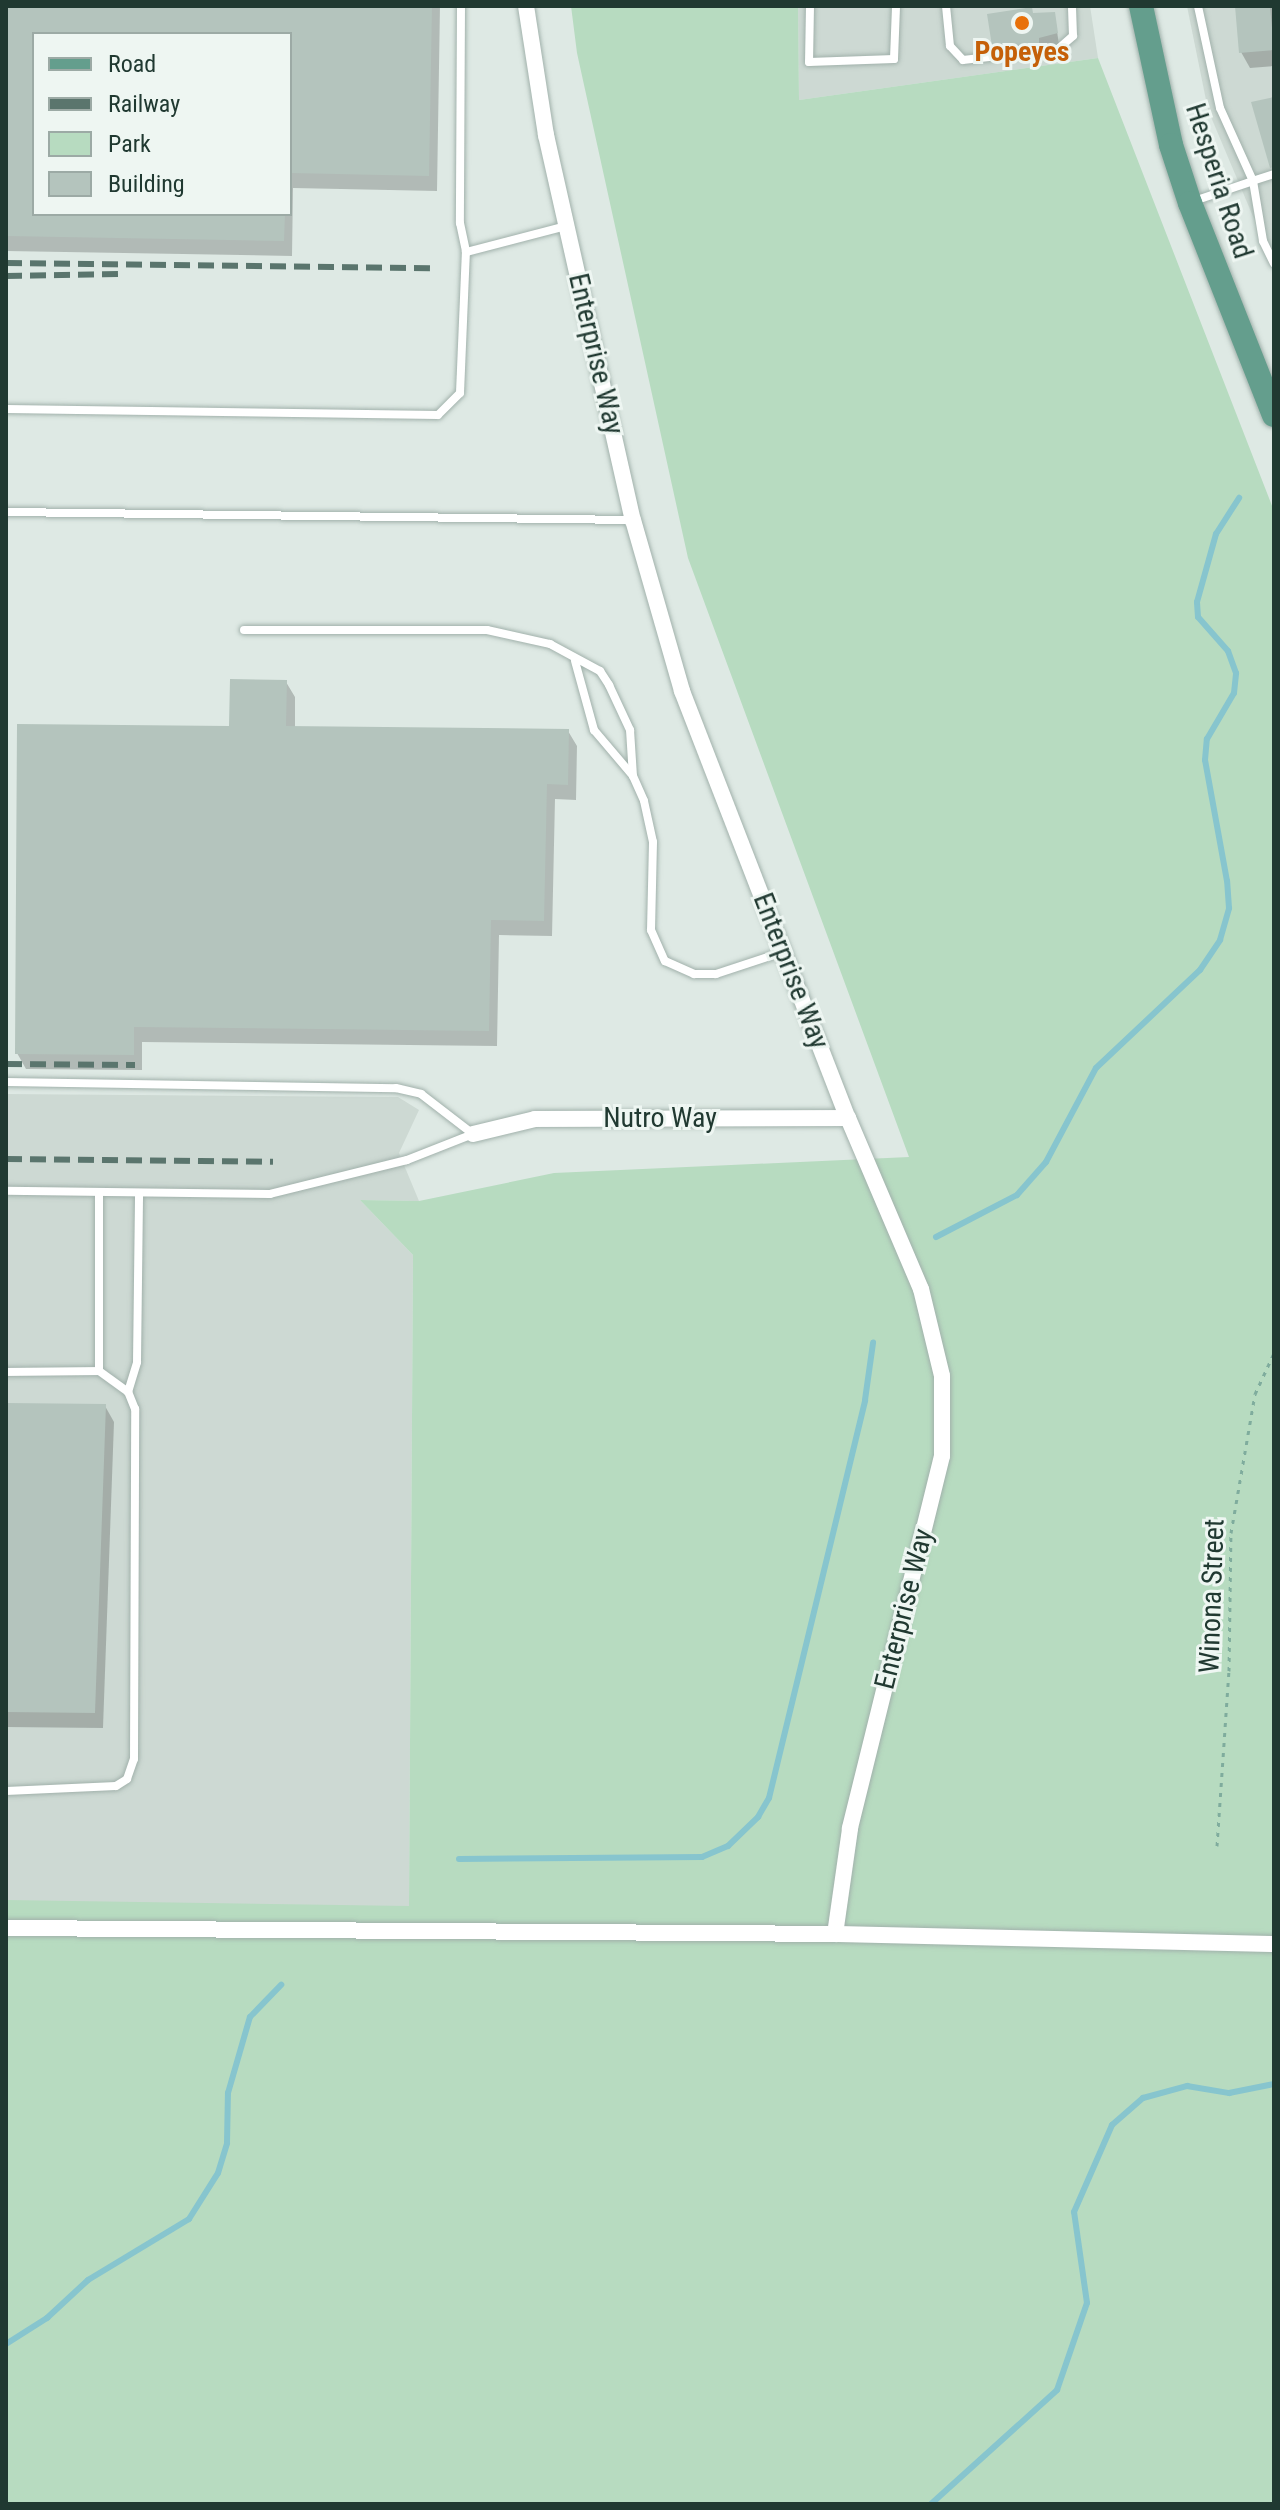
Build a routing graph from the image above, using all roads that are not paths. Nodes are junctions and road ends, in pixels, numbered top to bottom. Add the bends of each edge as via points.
1 (461, 6) edge
2 (526, 6) edge
3 (810, 6) edge
4 (896, 6) edge
5 (946, 6) edge
6 (1072, 6) edge
7 (1141, 6) edge
8 (1198, 6) edge
9 (1274, 174) edge
10 (1253, 181) junction
11 (1190, 203) junction
12 (566, 226) junction
13 (466, 252) junction
14 (1274, 264) edge
15 (6, 409) edge
16 (1274, 415) edge
17 (6, 512) edge
18 (633, 520) junction
19 (244, 630) dead end
20 (575, 661) junction
21 (633, 776) junction
22 (784, 951) junction
23 (6, 1082) edge
24 (848, 1118) junction
25 (473, 1134) junction
26 (6, 1191) edge
27 (99, 1193) junction
28 (139, 1193) junction
29 (99, 1371) junction
30 (6, 1372) edge
31 (128, 1392) junction
32 (6, 1791) edge
33 (6, 1928) edge
34 (835, 1934) junction
35 (1274, 1944) edge

1 - 13 lane via 460,223
2 - 12 street, Enterprise Way
3 - 4 lane via 809,62 894,59
5 - 6 lane via 950,46 963,60 1058,49 1073,36
7 - 11 main road, Hesperia Road via 1171,145
8 - 10 lane via 1220,108
9 - 10 lane
10 - 11 lane
10 - 14 lane via 1263,241
11 - 16 main road, Hesperia Road
12 - 13 lane
12 - 18 street, Enterprise Way
13 - 15 lane via 460,393 438,415
17 - 18 lane
18 - 22 street, Enterprise Way via 682,691
19 - 20 lane via 487,630 550,644
20 - 21 lane via 594,730
20 - 21 lane via 600,671 609,685 630,730
21 - 22 lane via 652,833 651,930 665,961 694,974 716,974
22 - 24 street, Enterprise Way
23 - 25 lane via 396,1088 421,1094
24 - 25 street, Nutro Way via 535,1119
24 - 34 street, Enterprise Way via 921,1289 946,1416 942,1456 850,1829
25 - 28 lane via 436,1152 292,1191
26 - 27 lane
27 - 28 lane
27 - 29 lane
28 - 31 lane via 137,1362
29 - 30 lane
29 - 31 lane
31 - 32 lane via 135,1409 134,1759 127,1779 116,1786
33 - 34 street
34 - 35 street

